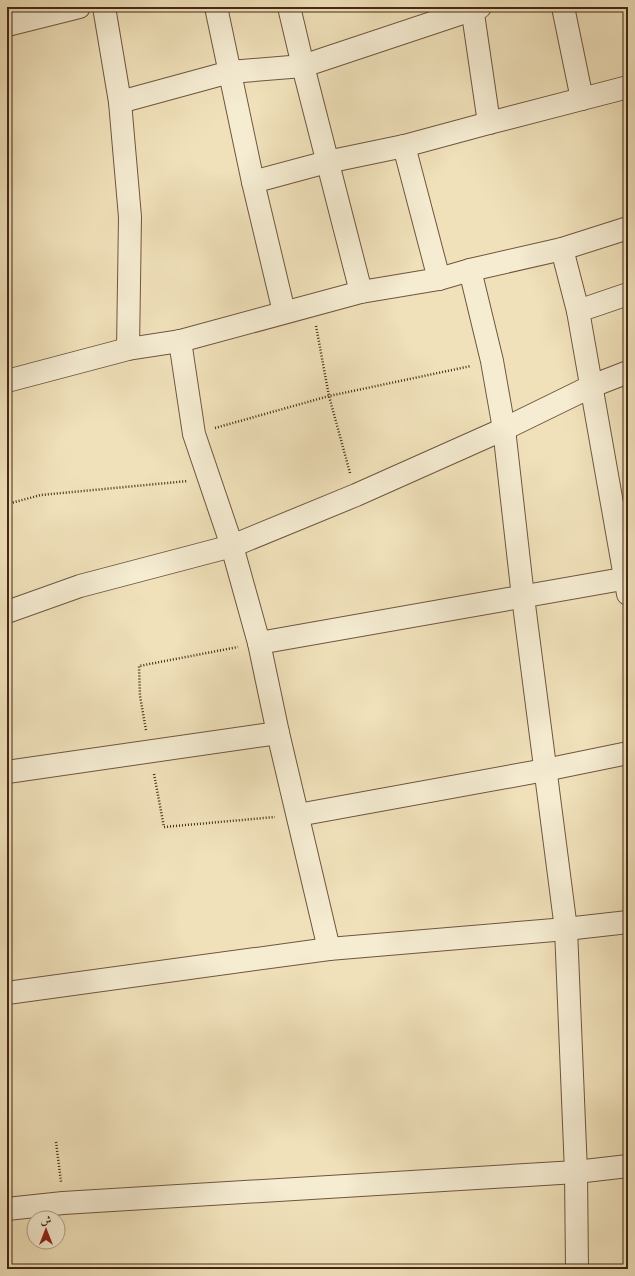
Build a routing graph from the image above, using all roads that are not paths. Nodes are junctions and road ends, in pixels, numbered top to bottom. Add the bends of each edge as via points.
1 (79, 7) edge
2 (104, 7) edge
3 (216, 7) edge
4 (289, 7) edge
5 (563, 7) edge
6 (475, 8) edge
7 (7, 25) edge
8 (303, 66) junction
9 (230, 72) junction
10 (628, 87) edge
11 (582, 99) junction
12 (120, 102) junction
13 (489, 122) junction
14 (404, 146) junction
15 (327, 162) junction
16 (253, 182) junction
17 (628, 228) edge
18 (562, 249) junction
19 (470, 270) junction
20 (439, 279) junction
21 (361, 292) junction
22 (628, 294) edge
23 (578, 311) junction
24 (284, 312) junction
25 (180, 341) junction
26 (128, 349) junction
27 (628, 372) edge
28 (7, 381) edge
29 (592, 386) junction
30 (504, 429) junction
31 (232, 546) junction
32 (627, 584) edge
33 (523, 597) junction
34 (7, 612) edge
35 (259, 643) junction
36 (278, 733) junction
37 (628, 753) edge
38 (545, 770) junction
39 (7, 772) edge
40 (298, 815) junction
41 (628, 922) edge
42 (566, 929) junction
43 (329, 949) junction
44 (7, 993) edge
45 (628, 1166) edge
46 (576, 1172) junction
47 (7, 1210) edge
48 (577, 1269) edge

1 - 7 street
2 - 12 street
3 - 9 street
4 - 8 street
5 - 11 street
6 - 8 street
6 - 13 street
8 - 9 street
8 - 15 street
9 - 12 street
9 - 16 street
10 - 11 street
11 - 13 street
12 - 26 street via 130,218
13 - 14 street
14 - 15 street
14 - 20 street
15 - 16 street
15 - 21 street
16 - 24 street
17 - 18 street
18 - 19 street
18 - 23 street
19 - 20 street
19 - 30 street via 492,361
20 - 21 street
21 - 24 street
22 - 23 street
23 - 29 street
24 - 25 street
25 - 26 street
25 - 31 street via 194,434
26 - 28 street
27 - 29 street
29 - 30 street
29 - 32 street
30 - 31 street via 356,495
30 - 33 street
31 - 34 street via 80,586
31 - 35 street
32 - 33 street
33 - 35 street
33 - 38 street
35 - 36 street
36 - 39 street
36 - 40 street
37 - 38 street
38 - 40 street
38 - 42 street
40 - 43 street
41 - 42 street
42 - 43 street
42 - 46 street
43 - 44 street
45 - 46 street
46 - 47 street via 63,1203
46 - 48 street

